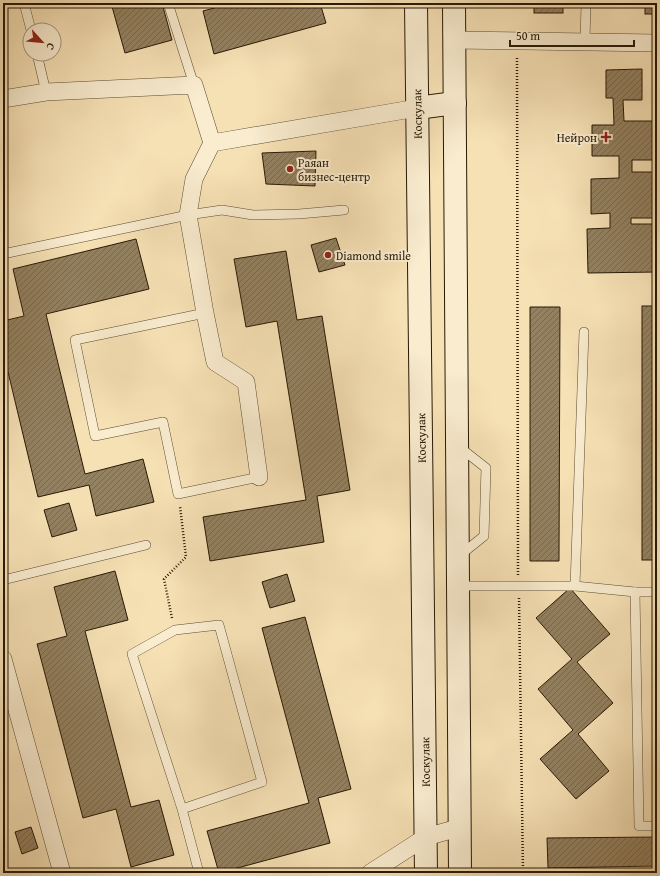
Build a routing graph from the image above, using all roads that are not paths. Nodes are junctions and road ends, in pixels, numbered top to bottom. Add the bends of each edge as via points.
1 (24, 3) edge
2 (169, 3) edge
3 (416, 3) edge
4 (454, 3) edge
5 (586, 3) edge
6 (29, 22) edge
7 (453, 40) junction
8 (585, 41) junction
9 (657, 43) edge
10 (39, 62) edge
11 (194, 85) junction
12 (46, 92) junction
13 (3, 99) edge
14 (455, 103) junction
15 (417, 108) junction
16 (212, 143) junction
17 (344, 210) dead end
18 (188, 215) junction
19 (3, 254) edge
20 (205, 313) junction
21 (584, 332) dead end
22 (457, 445) junction
23 (258, 477) joint
24 (146, 545) dead end
25 (458, 556) junction
26 (3, 580) edge
27 (458, 586) junction
28 (575, 586) junction
29 (635, 592) junction
30 (657, 592) edge
31 (3, 659) edge
32 (182, 809) junction
33 (657, 826) edge
34 (458, 828) junction
35 (426, 836) junction
36 (62, 873) edge
37 (199, 873) edge
38 (370, 873) edge
39 (426, 873) edge
40 (460, 873) edge

1 - 6 lane
2 - 11 lane
3 - 15 street, Коскулак
4 - 7 street
5 - 8 lane
7 - 8 street
7 - 14 street
8 - 9 street
10 - 12 lane
11 - 12 street
11 - 16 street
12 - 13 street
14 - 15 street
14 - 22 street
15 - 16 street
15 - 35 street, Коскулак
16 - 18 street via 194,180
17 - 18 lane via 254,215 222,210
18 - 19 lane
18 - 20 street
20 - 23 street via 215,362 246,382
20 - 23 lane via 75,340 95,436 163,422 178,494
21 - 28 lane
22 - 25 street
22 - 25 lane via 486,468 484,536
24 - 26 lane
25 - 27 street
27 - 28 lane
27 - 34 street
28 - 29 lane
29 - 30 lane
29 - 33 lane via 639,826
31 - 36 street
32 - 32 lane via 262,782 219,625 175,630 132,654
32 - 37 lane
34 - 35 street
34 - 40 street
35 - 38 street
35 - 39 street, Коскулак

